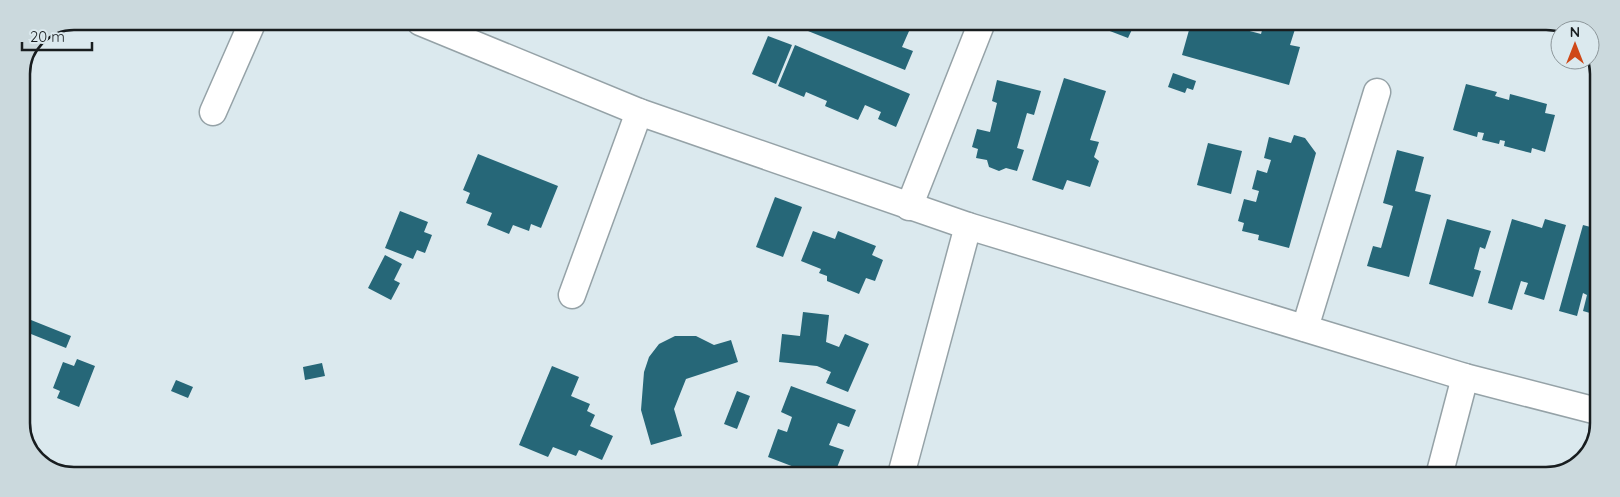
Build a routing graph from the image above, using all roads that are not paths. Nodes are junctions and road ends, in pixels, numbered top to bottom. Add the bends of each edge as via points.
1 (249, 30) edge
2 (439, 30) edge
3 (979, 30) edge
4 (1377, 92) dead end
5 (213, 112) dead end
6 (639, 112) junction
7 (909, 207) junction
8 (968, 226) junction
9 (572, 295) dead end
10 (1305, 328) junction
11 (1465, 377) junction
12 (1590, 409) edge
13 (903, 467) edge
14 (1441, 467) edge

1 - 5 street
2 - 6 street
3 - 7 street
4 - 10 street
6 - 7 street
6 - 9 street
7 - 8 street
8 - 10 street
8 - 13 street
10 - 11 street
11 - 12 street
11 - 14 street

